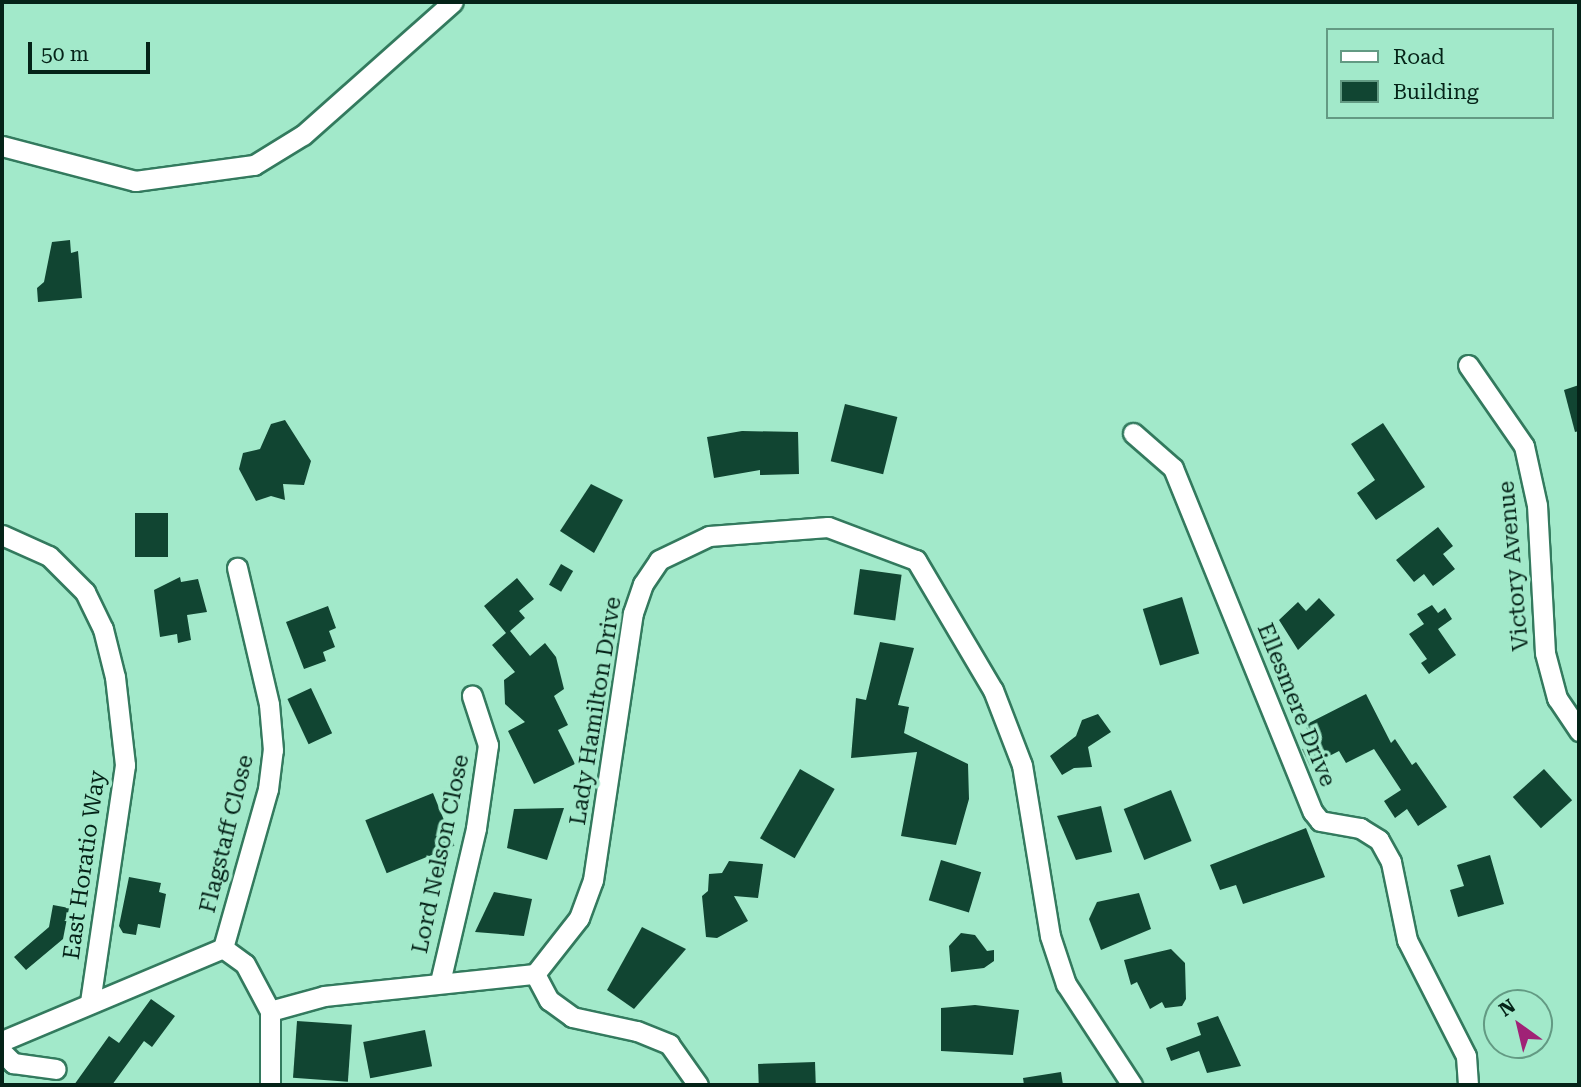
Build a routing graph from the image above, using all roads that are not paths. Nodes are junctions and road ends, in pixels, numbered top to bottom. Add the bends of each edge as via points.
1 (453, 2) edge
2 (2, 146) edge
3 (1468, 365) dead end
4 (1133, 433) dead end
5 (2, 534) edge
6 (237, 568) dead end
7 (472, 696) dead end
8 (1579, 732) edge
9 (222, 947) junction
10 (535, 974) junction
11 (440, 982) junction
12 (90, 1002) junction
13 (270, 1010) junction
14 (2, 1041) edge
15 (2, 1052) edge
16 (56, 1069) dead end
17 (270, 1085) edge
18 (698, 1085) edge
19 (1132, 1085) edge
20 (1468, 1085) edge

1 - 2 street via 303,135 254,165 135,181
3 - 8 street, Victory Avenue via 1524,446 1538,505 1545,653 1557,698
4 - 20 street, Ellesmere Drive via 1173,468 1313,812 1320,821 1360,828 1379,840 1391,862 1407,940 1466,1056
5 - 12 street, East Horatio Way via 49,556 85,592 103,628 115,677 125,765
6 - 9 street, Flagstaff Close via 269,704 273,750 268,789
7 - 11 street, Lord Nelson Close via 488,745 476,828
9 - 12 street
9 - 13 street via 245,964
10 - 11 street
10 - 18 street via 549,1000 572,1017 637,1031 669,1044
10 - 19 street, Lady Hamilton Drive via 579,918 593,880 634,613 643,584 659,560 709,536 828,527 916,560 993,690 1022,765 1049,936 1066,984
11 - 13 street via 324,996
12 - 14 street
13 - 17 street
15 - 16 street via 13,1063

